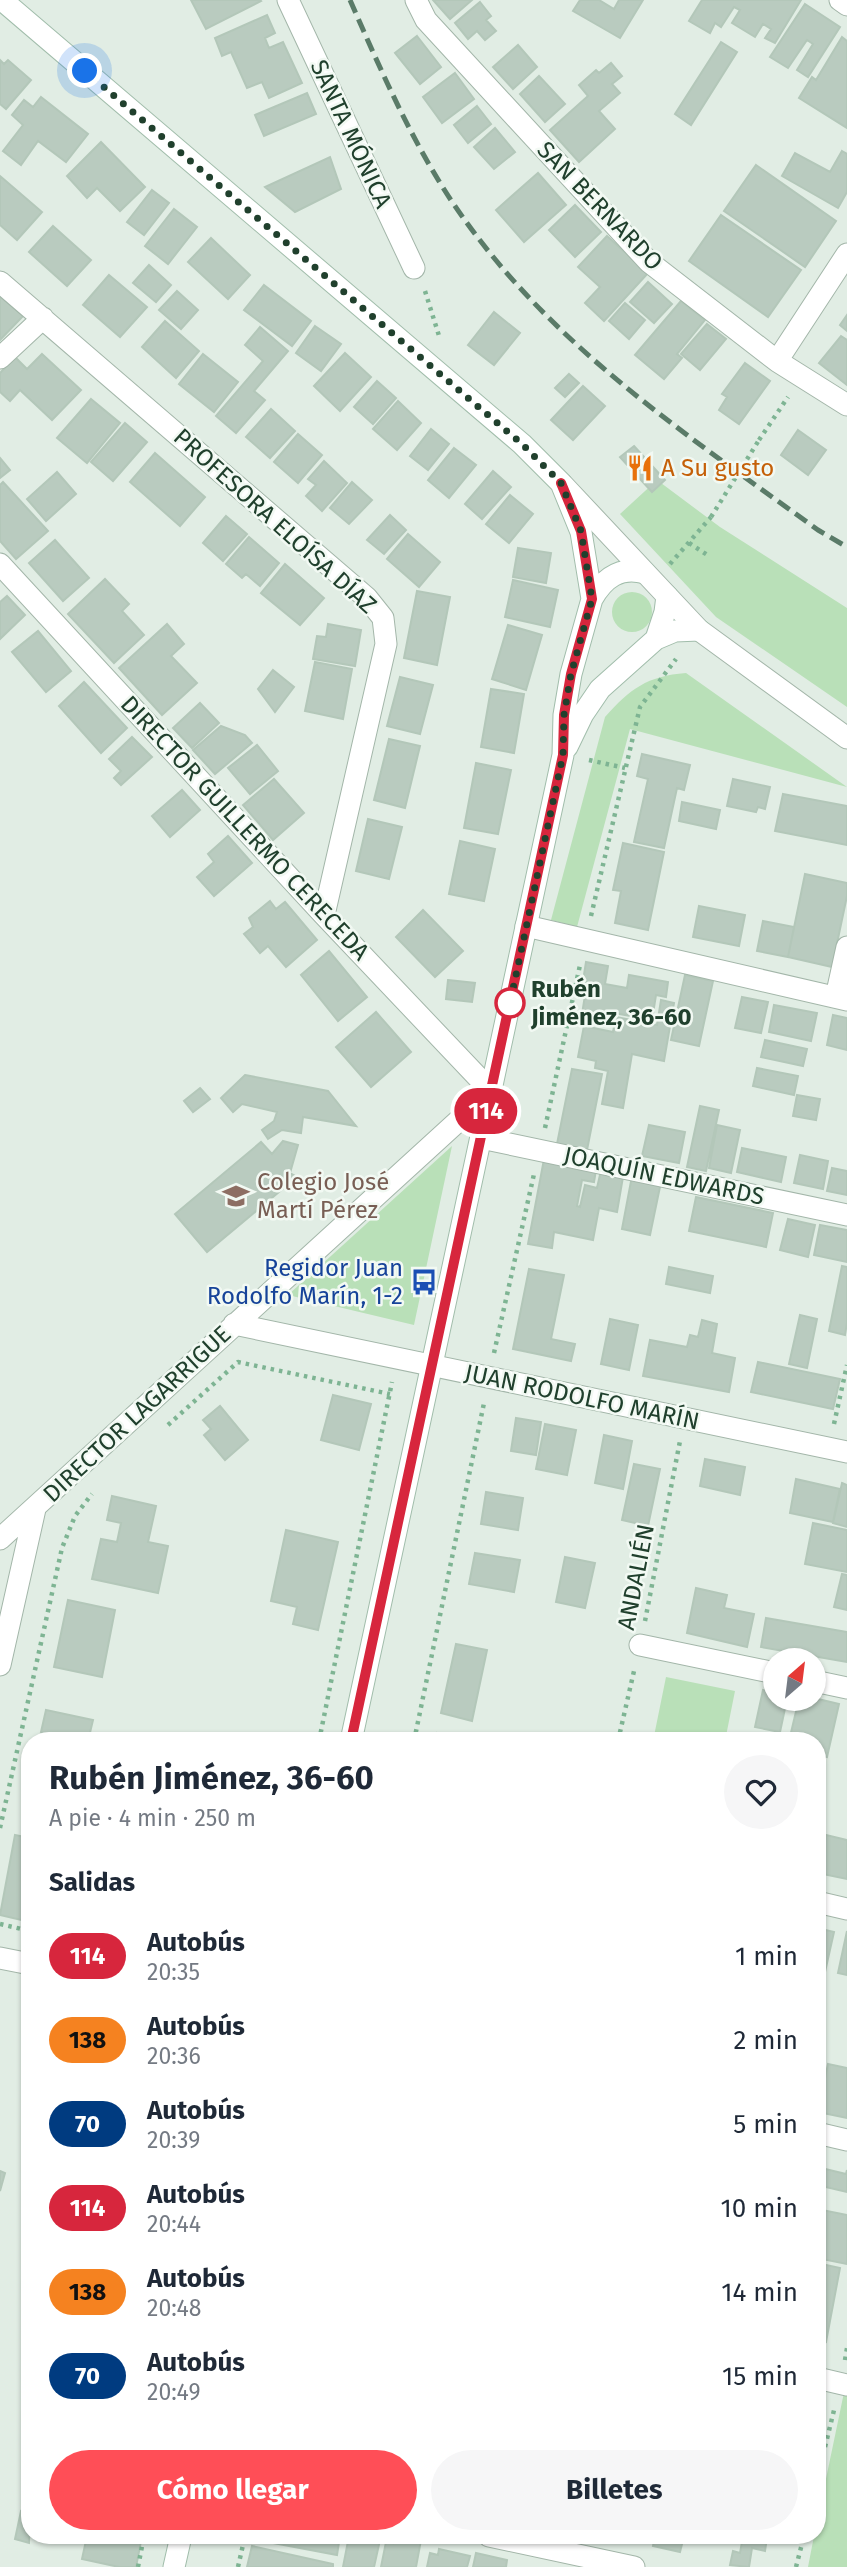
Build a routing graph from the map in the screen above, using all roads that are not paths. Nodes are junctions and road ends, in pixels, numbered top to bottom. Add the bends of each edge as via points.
1 (2, 0) edge
2 (288, 0) edge
3 (416, 0) edge
4 (840, 0) edge
5 (847, 5) edge
6 (847, 254) edge
7 (414, 268) road end
8 (0, 282) edge
9 (43, 318) junction
10 (0, 358) edge
11 (777, 361) junction
12 (847, 405) edge
13 (561, 483) junction
14 (0, 564) edge
15 (655, 584) junction
16 (592, 599) junction
17 (699, 630) junction
18 (656, 639) junction
19 (847, 738) edge
20 (563, 755) junction
21 (324, 915) junction
22 (526, 926) junction
23 (847, 947) edge
24 (841, 998) edge
25 (491, 1091) junction
26 (481, 1138) junction
27 (847, 1215) edge
28 (234, 1324) junction
29 (432, 1365) junction
30 (838, 1451) edge
31 (35, 1508) junction
32 (0, 1539) edge
33 (640, 1645) road end
34 (0, 1665) edge
35 (763, 1671) edge
36 (826, 1684) edge
37 (847, 1688) edge
38 (353, 1732) edge
39 (826, 1904) edge
40 (847, 1909) edge
41 (0, 1958) edge
42 (21, 1962) edge
43 (826, 2135) edge
44 (847, 2140) edge
45 (826, 2380) edge
46 (844, 2384) edge
47 (179, 2544) edge
48 (526, 2544) edge
49 (174, 2567) edge
50 (634, 2567) edge

1 - 13 street via 440,373
2 - 7 street, SANTA MÓNICA
3 - 11 street, SAN BERNARDO via 426,20 649,262
4 - 5 street
6 - 11 street
8 - 9 street, PROFESORA ELOÍSA DÍAZ
9 - 10 street
9 - 21 street, PROFESORA ELOÍSA DÍAZ via 367,598 383,618 386,645
11 - 12 street, SAN BERNARDO
13 - 15 street
13 - 16 street via 581,531
14 - 21 street, DIRECTOR GUILLERMO CERECEDA
15 - 16 street via 624,571 610,576
15 - 17 street
15 - 18 street via 665,612
16 - 20 street via 571,674
17 - 18 street via 675,631
17 - 19 street
18 - 20 street via 600,689
20 - 22 street
21 - 25 street, DIRECTOR GUILLERMO CERECEDA
22 - 24 street
22 - 25 street
23 - 24 street
25 - 26 street
25 - 28 street, DIRECTOR LAGARRIGUE
26 - 27 street, JOAQUÍN EDWARDS
26 - 29 street
28 - 29 street, JUAN RODOLFO MARÍN
28 - 31 street, DIRECTOR LAGARRIGUE
29 - 30 street, JUAN RODOLFO MARÍN
29 - 38 street
31 - 32 street, DIRECTOR LAGARRIGUE
31 - 34 street
33 - 35 street
36 - 37 street
39 - 40 street
41 - 42 street
43 - 44 street
45 - 46 street
47 - 49 street
48 - 50 street

